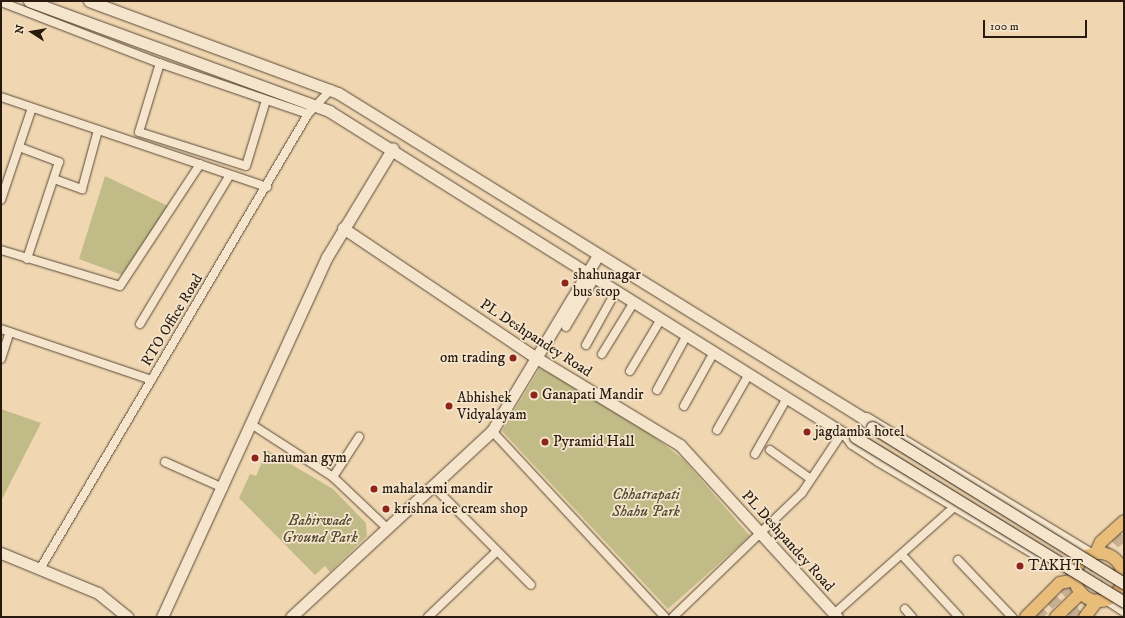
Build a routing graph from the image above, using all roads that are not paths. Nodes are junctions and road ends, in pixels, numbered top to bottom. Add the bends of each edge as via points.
1 (29, 1) edge
2 (89, 1) edge
3 (1, 2) edge
4 (160, 63) junction
5 (330, 88) junction
6 (1, 97) edge
7 (266, 100) junction
8 (316, 104) junction
9 (32, 108) junction
10 (308, 114) junction
11 (98, 130) junction
12 (19, 147) junction
13 (393, 148) junction
14 (200, 164) junction
15 (230, 174) junction
16 (54, 179) junction
17 (267, 187) junction
18 (1, 200) edge
19 (344, 228) junction
20 (1, 250) edge
21 (598, 255) junction
22 (27, 259) junction
23 (591, 275) junction
24 (616, 291) junction
25 (634, 302) junction
26 (661, 319) junction
27 (140, 324) dead end
28 (566, 327) dead end
29 (1, 330) edge
30 (10, 332) junction
31 (687, 335) junction
32 (586, 345) dead end
33 (714, 352) junction
34 (602, 354) dead end
35 (535, 357) junction
36 (1, 360) edge
37 (630, 371) dead end
38 (749, 374) junction
39 (152, 380) junction
40 (657, 390) dead end
41 (787, 398) junction
42 (684, 406) dead end
43 (863, 418) junction
44 (251, 424) junction
45 (717, 430) dead end
46 (492, 431) junction
47 (848, 435) junction
48 (359, 437) dead end
49 (770, 450) dead end
50 (755, 454) dead end
51 (165, 462) dead end
52 (333, 477) junction
53 (811, 479) junction
54 (433, 486) junction
55 (223, 488) junction
56 (954, 507) junction
57 (1124, 521) edge
58 (387, 528) junction
59 (759, 533) junction
60 (1, 553) edge
61 (496, 553) junction
62 (1093, 554) junction
63 (902, 555) junction
64 (1120, 556) edge
65 (958, 560) dead end
66 (40, 569) junction
67 (1123, 577) edge
68 (1075, 578) junction
69 (531, 585) dead end
70 (1081, 593) junction
71 (1102, 600) junction
72 (1124, 602) edge
73 (905, 610) dead end
74 (1124, 610) edge
75 (836, 616) edge
76 (128, 617) edge
77 (162, 617) edge
78 (291, 617) edge
79 (428, 617) edge
80 (665, 617) edge
81 (673, 617) edge
82 (912, 617) edge
83 (959, 617) edge
84 (1012, 617) edge
85 (1026, 617) edge
86 (1056, 617) edge
87 (1085, 617) edge

1 - 8 main road
2 - 5 main road
3 - 4 street
4 - 7 street
4 - 7 street via 139,132 246,166
5 - 8 street, RTO Office Road
5 - 21 main road via 404,131
6 - 9 street
7 - 10 street
8 - 10 street, RTO Office Road
8 - 13 main road
9 - 11 street
9 - 12 street
10 - 17 street, RTO Office Road
11 - 14 street
11 - 16 street via 82,189
12 - 16 street via 59,162
12 - 18 street
13 - 19 main road
13 - 23 main road
14 - 15 street
14 - 22 street via 120,286
15 - 17 street
15 - 27 street
16 - 22 street
17 - 39 street, RTO Office Road
19 - 35 main road, PL Deshpandey Road
19 - 44 main road via 327,257
20 - 22 street
21 - 23 main road
21 - 43 main road
23 - 24 main road
23 - 28 street
23 - 35 main road
24 - 25 main road
24 - 32 street
25 - 26 main road
25 - 34 street
26 - 31 main road
26 - 37 street
29 - 30 street
30 - 36 street
30 - 39 street
31 - 33 main road
31 - 40 street
33 - 38 main road
33 - 42 street
35 - 46 main road
35 - 59 main road, PL Deshpandey Road via 680,445
38 - 41 main road
38 - 45 street
39 - 66 street, RTO Office Road
41 - 47 main road
41 - 50 street
43 - 62 main road via 874,420
43 - 67 main road, bridge via 872,427
44 - 52 street
44 - 55 main road
46 - 54 main road
46 - 80 street
47 - 53 street
47 - 56 main road via 852,443
47 - 72 main road, bridge
48 - 52 street
49 - 53 street
51 - 55 street
52 - 58 street
53 - 59 street via 802,492
54 - 58 main road
54 - 61 street
55 - 77 main road
56 - 63 street
56 - 68 main road
57 - 62 main road via 1101,542
58 - 78 main road
59 - 75 main road, PL Deshpandey Road
59 - 81 street
60 - 66 main road
61 - 69 street via 507,557
61 - 79 street
62 - 64 main road
62 - 68 main road via 1079,564
63 - 75 street
63 - 83 street
64 - 67 main road
65 - 84 street
66 - 76 main road via 98,593
67 - 71 main road via 1117,592
68 - 70 main road
68 - 85 main road via 1060,583
70 - 71 main road
70 - 86 main road
71 - 74 main road
71 - 87 main road
73 - 82 street

